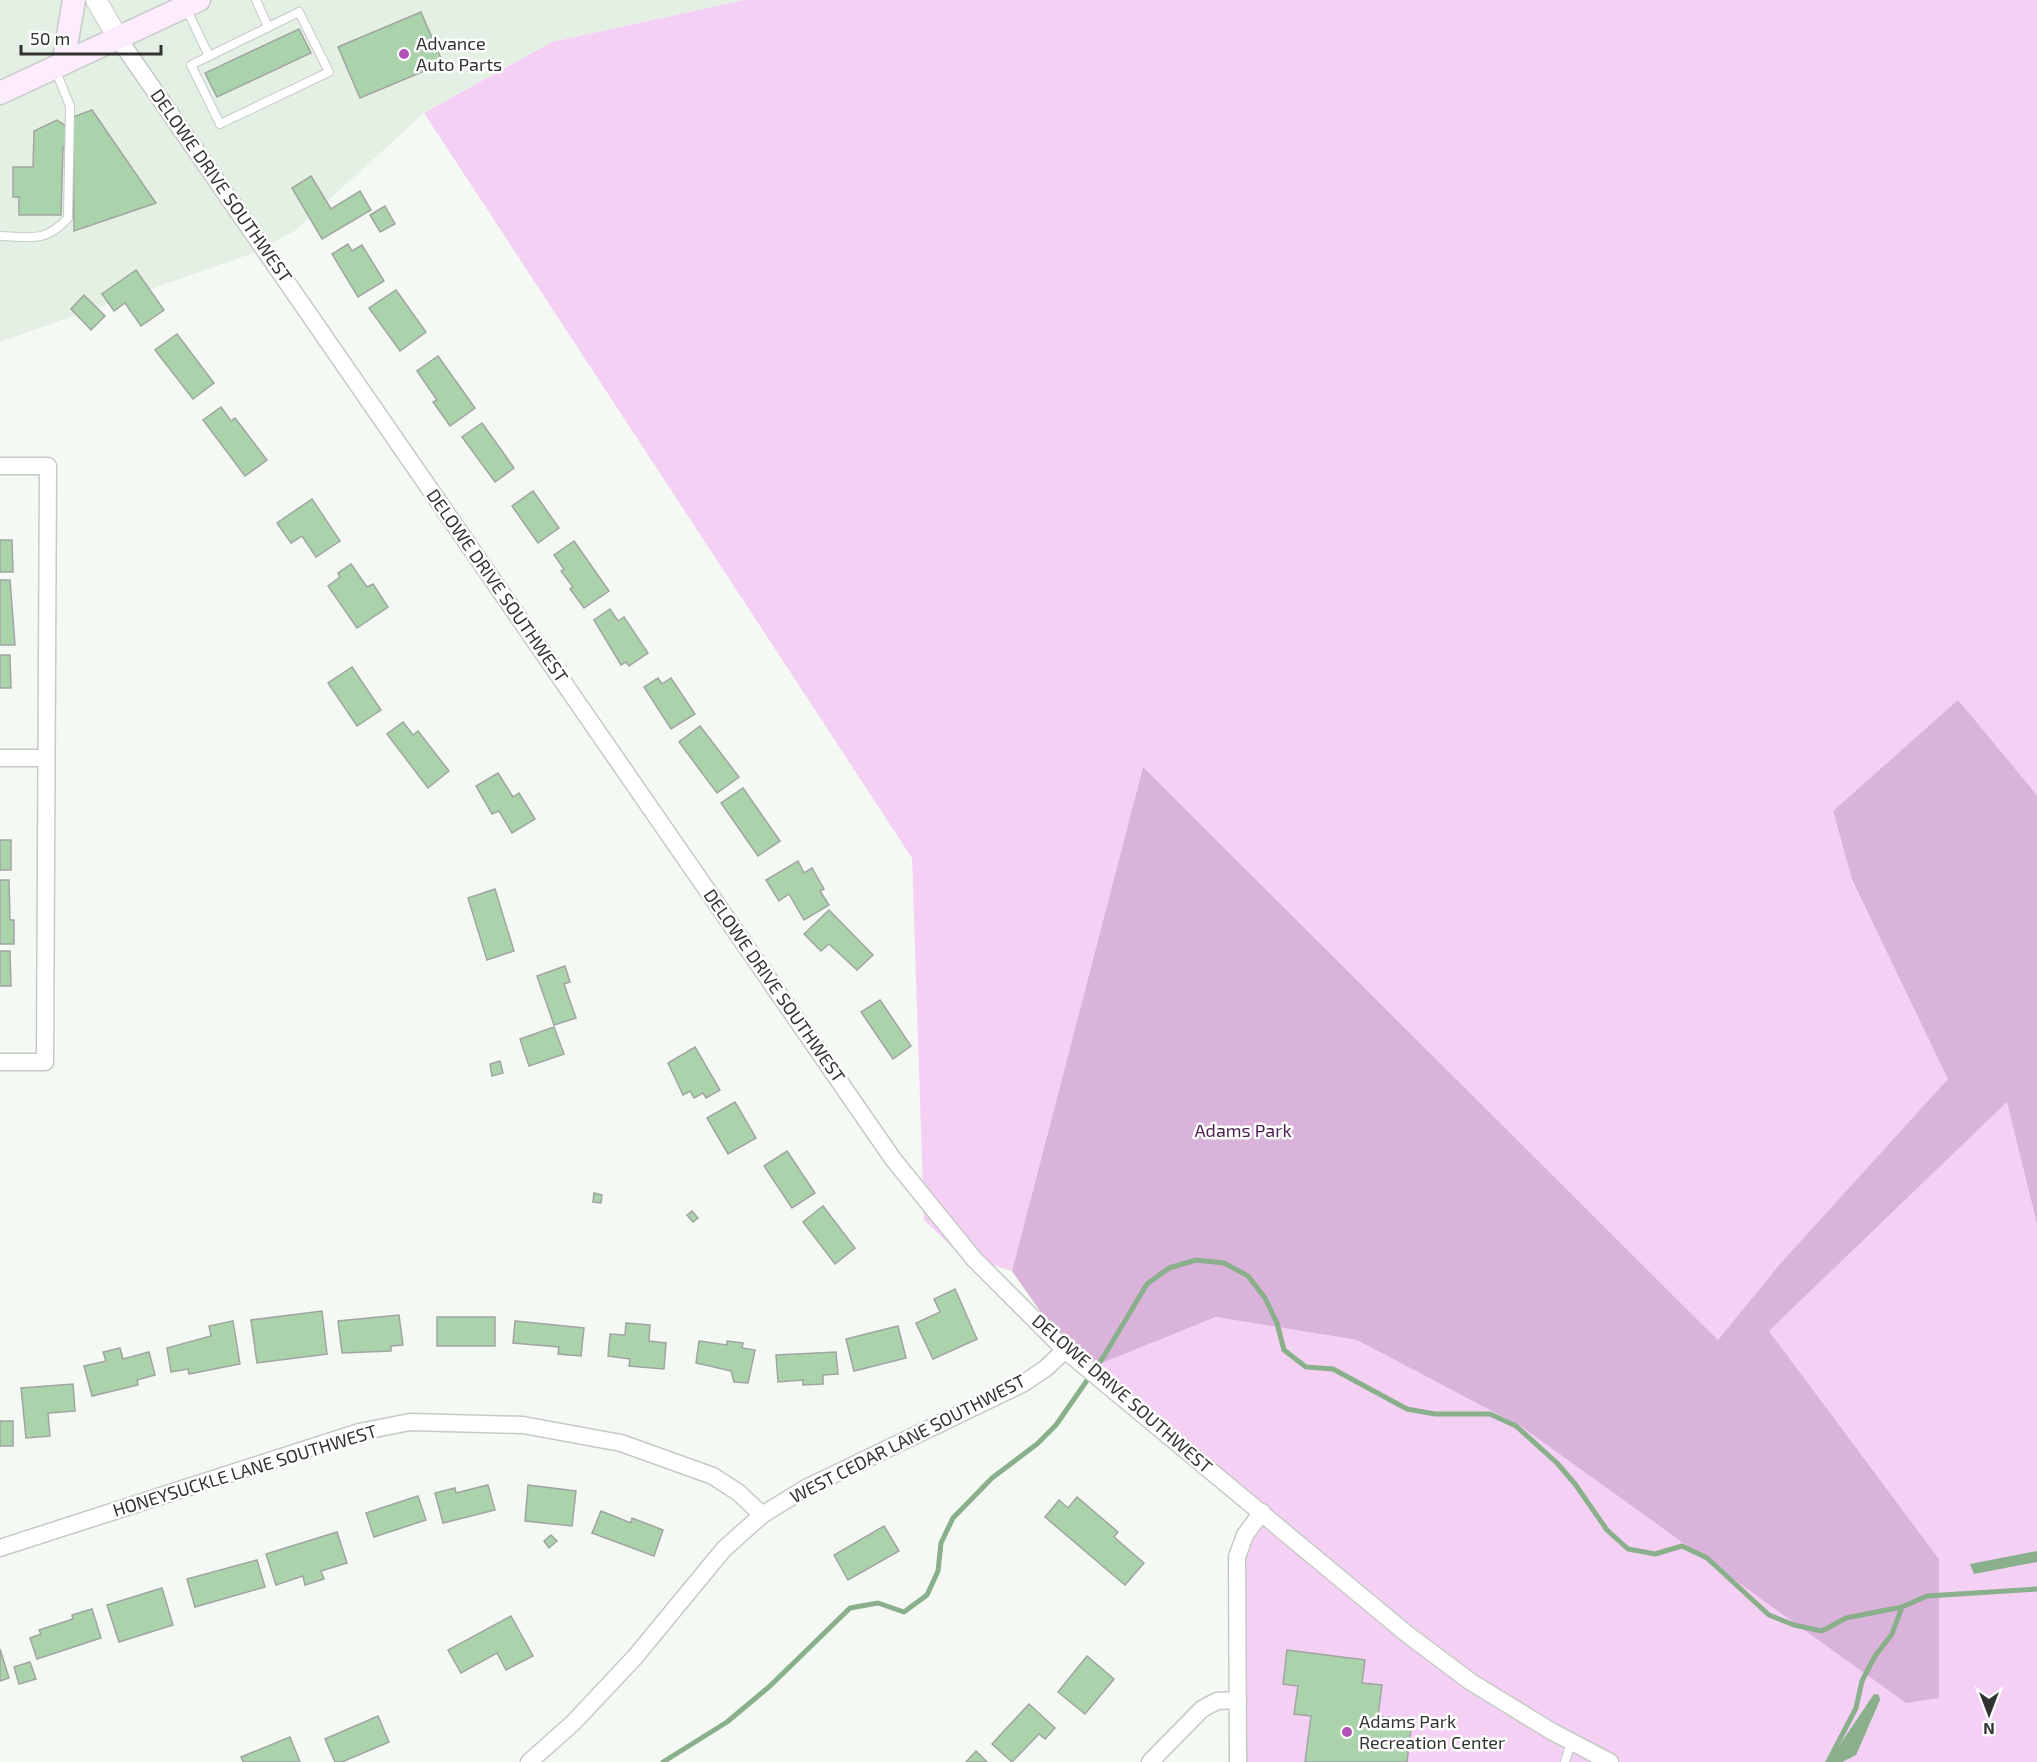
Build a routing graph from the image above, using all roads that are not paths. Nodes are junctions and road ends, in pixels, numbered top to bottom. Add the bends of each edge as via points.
1 (74, 0) edge
2 (96, 0) edge
3 (256, 0) edge
4 (192, 3) edge
5 (268, 27) junction
6 (118, 38) junction
7 (209, 56) junction
8 (59, 66) junction
9 (0, 93) edge
10 (0, 236) edge
11 (0, 466) edge
12 (0, 758) edge
13 (46, 758) junction
14 (0, 1062) edge
15 (1065, 1350) junction
16 (1262, 1512) junction
17 (762, 1515) junction
18 (0, 1548) edge
19 (1238, 1700) junction
20 (1571, 1742) junction
21 (529, 1762) edge
22 (1150, 1762) edge
23 (1238, 1762) edge
24 (1565, 1762) edge
25 (1610, 1762) edge

1 - 8 main road
2 - 6 street
3 - 5 lane
4 - 6 main road
4 - 7 lane
5 - 7 lane
5 - 7 lane via 299,12 328,72 220,124 191,65
6 - 8 main road
6 - 15 street, DELOWE DRIVE SOUTHWEST via 893,1159 974,1259
8 - 9 main road
8 - 10 lane via 70,106 68,218 55,232 39,237
11 - 13 street via 48,466
12 - 13 street
13 - 14 street via 45,1062
15 - 16 street, DELOWE DRIVE SOUTHWEST
15 - 17 street, WEST CEDAR LANE SOUTHWEST via 1024,1383 806,1488
16 - 19 street via 1245,1535 1237,1557
16 - 20 street, DELOWE DRIVE SOUTHWEST via 1407,1634 1472,1682
17 - 18 street, HONEYSUCKLE LANE SOUTHWEST via 713,1476 621,1443 523,1425 410,1422 359,1432
17 - 21 street, WEST CEDAR LANE SOUTHWEST via 724,1549 573,1723
19 - 22 street via 1217,1701 1202,1708
19 - 23 street
20 - 24 lane
20 - 25 street, DELOWE DRIVE SOUTHWEST

